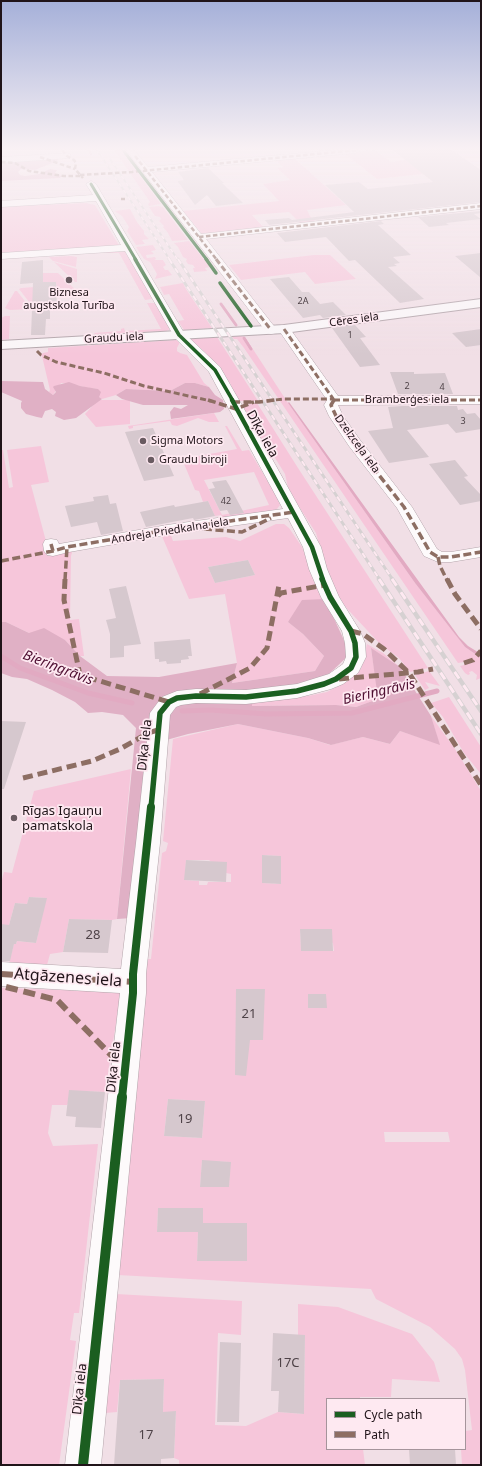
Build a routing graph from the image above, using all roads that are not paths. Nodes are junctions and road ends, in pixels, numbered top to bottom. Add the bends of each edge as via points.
1 (111, 218) edge
2 (185, 218) edge
3 (368, 218) edge
4 (199, 237) junction
5 (128, 248) junction
6 (1, 256) edge
7 (481, 303) edge
8 (278, 329) junction
9 (226, 332) joint
10 (179, 335) junction
11 (1, 345) edge
12 (334, 400) junction
13 (481, 400) edge
14 (294, 512) junction
15 (52, 544) dead end
16 (481, 552) edge
17 (1, 974) edge
18 (134, 982) junction
19 (83, 1465) edge

1 - 5 street, Dīķa iela
2 - 4 street, Dzelzceļa iela
3 - 4 street
4 - 8 street, Dzelzceļa iela
5 - 6 street
5 - 10 street, Dīķa iela
7 - 8 main road, Cēres iela
8 - 9 main road, Cēres iela
8 - 12 street, Dzelzceļa iela
9 - 10 main road, Graudu iela
10 - 11 main road, Graudu iela
10 - 14 street, Dīķa iela via 214,370
12 - 13 street, Bramberģes iela
12 - 16 street, Dzelzceļa iela via 331,405 336,416 404,507 430,552 438,557 451,558
14 - 15 street, Andreja Priedkalna iela via 167,530 53,551
14 - 18 street, Dīķa iela via 312,547 330,597 351,631 356,643 356,657 351,668 324,684 297,691 246,697 177,698 169,702 160,713
17 - 18 street, Atgāzenes iela
18 - 19 street, Dīķa iela

